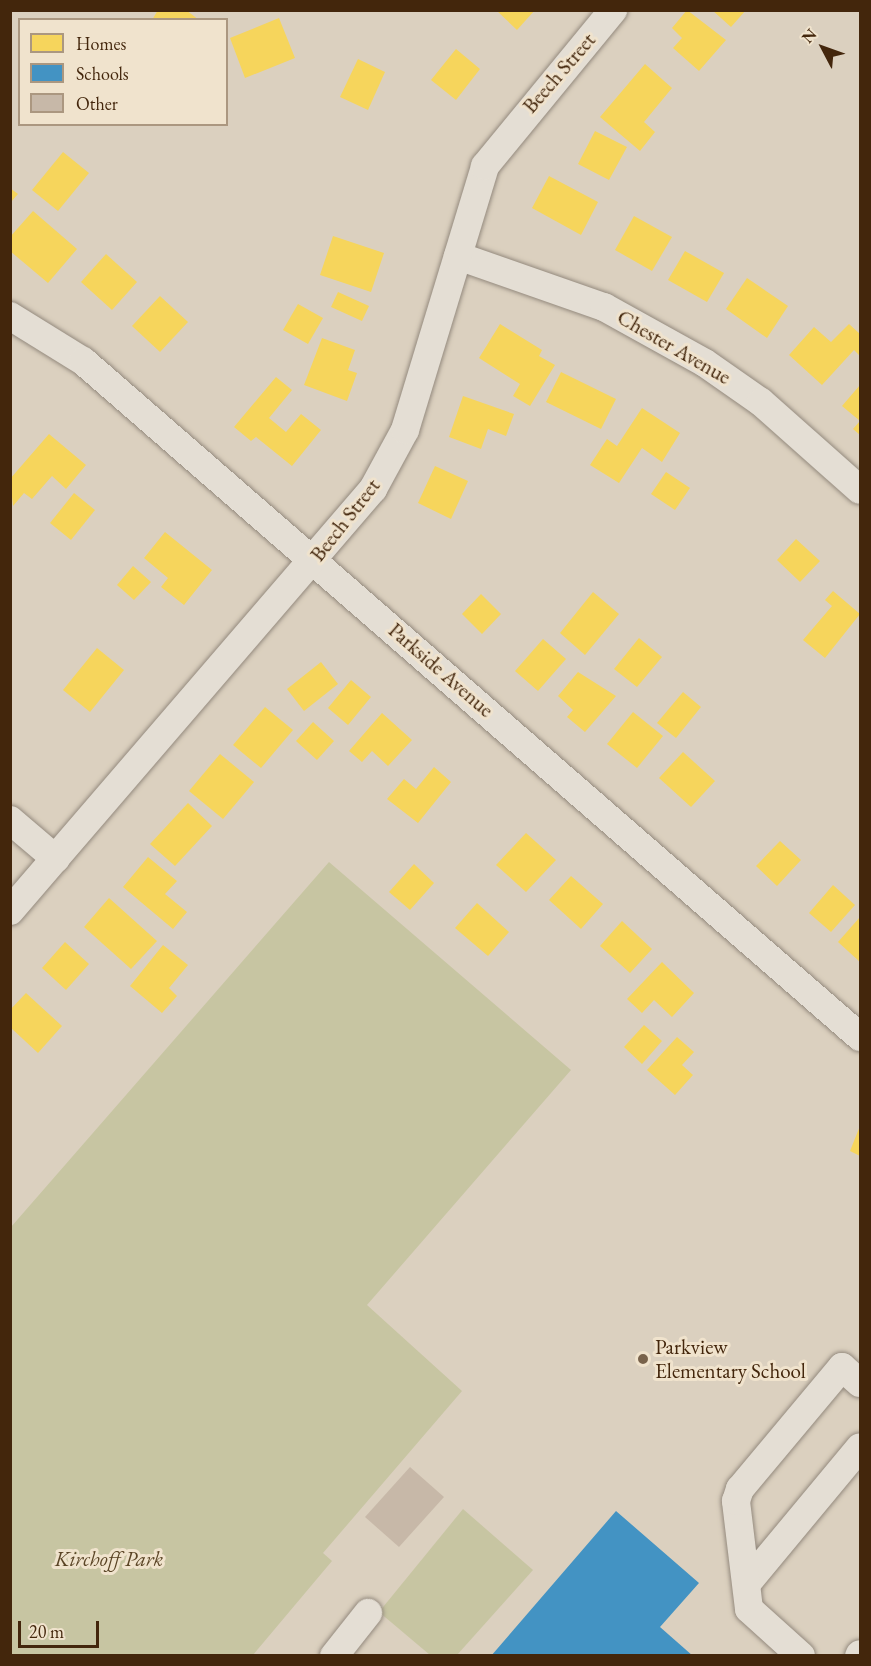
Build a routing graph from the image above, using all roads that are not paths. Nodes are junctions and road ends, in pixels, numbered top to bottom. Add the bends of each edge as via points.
1 (613, 10) edge
2 (458, 256) junction
3 (10, 316) edge
4 (861, 490) edge
5 (314, 559) junction
6 (10, 820) edge
7 (56, 859) junction
8 (10, 911) edge
9 (861, 1037) edge
10 (861, 1383) edge
11 (861, 1447) edge
12 (748, 1582) junction
13 (368, 1613) dead end
14 (334, 1656) edge
15 (801, 1656) edge

1 - 2 street, Beech Street via 485,166
2 - 4 street, Chester Avenue via 604,307 705,363 761,402
2 - 5 street, Beech Street via 405,430 373,489
3 - 5 street, Parkside Avenue via 83,361
5 - 7 street, Beech Street
5 - 9 street, Parkside Avenue
6 - 7 street
7 - 8 street, Beech Street
10 - 12 street via 842,1367 740,1489 736,1516
11 - 12 street
12 - 15 street via 749,1609
13 - 14 street

